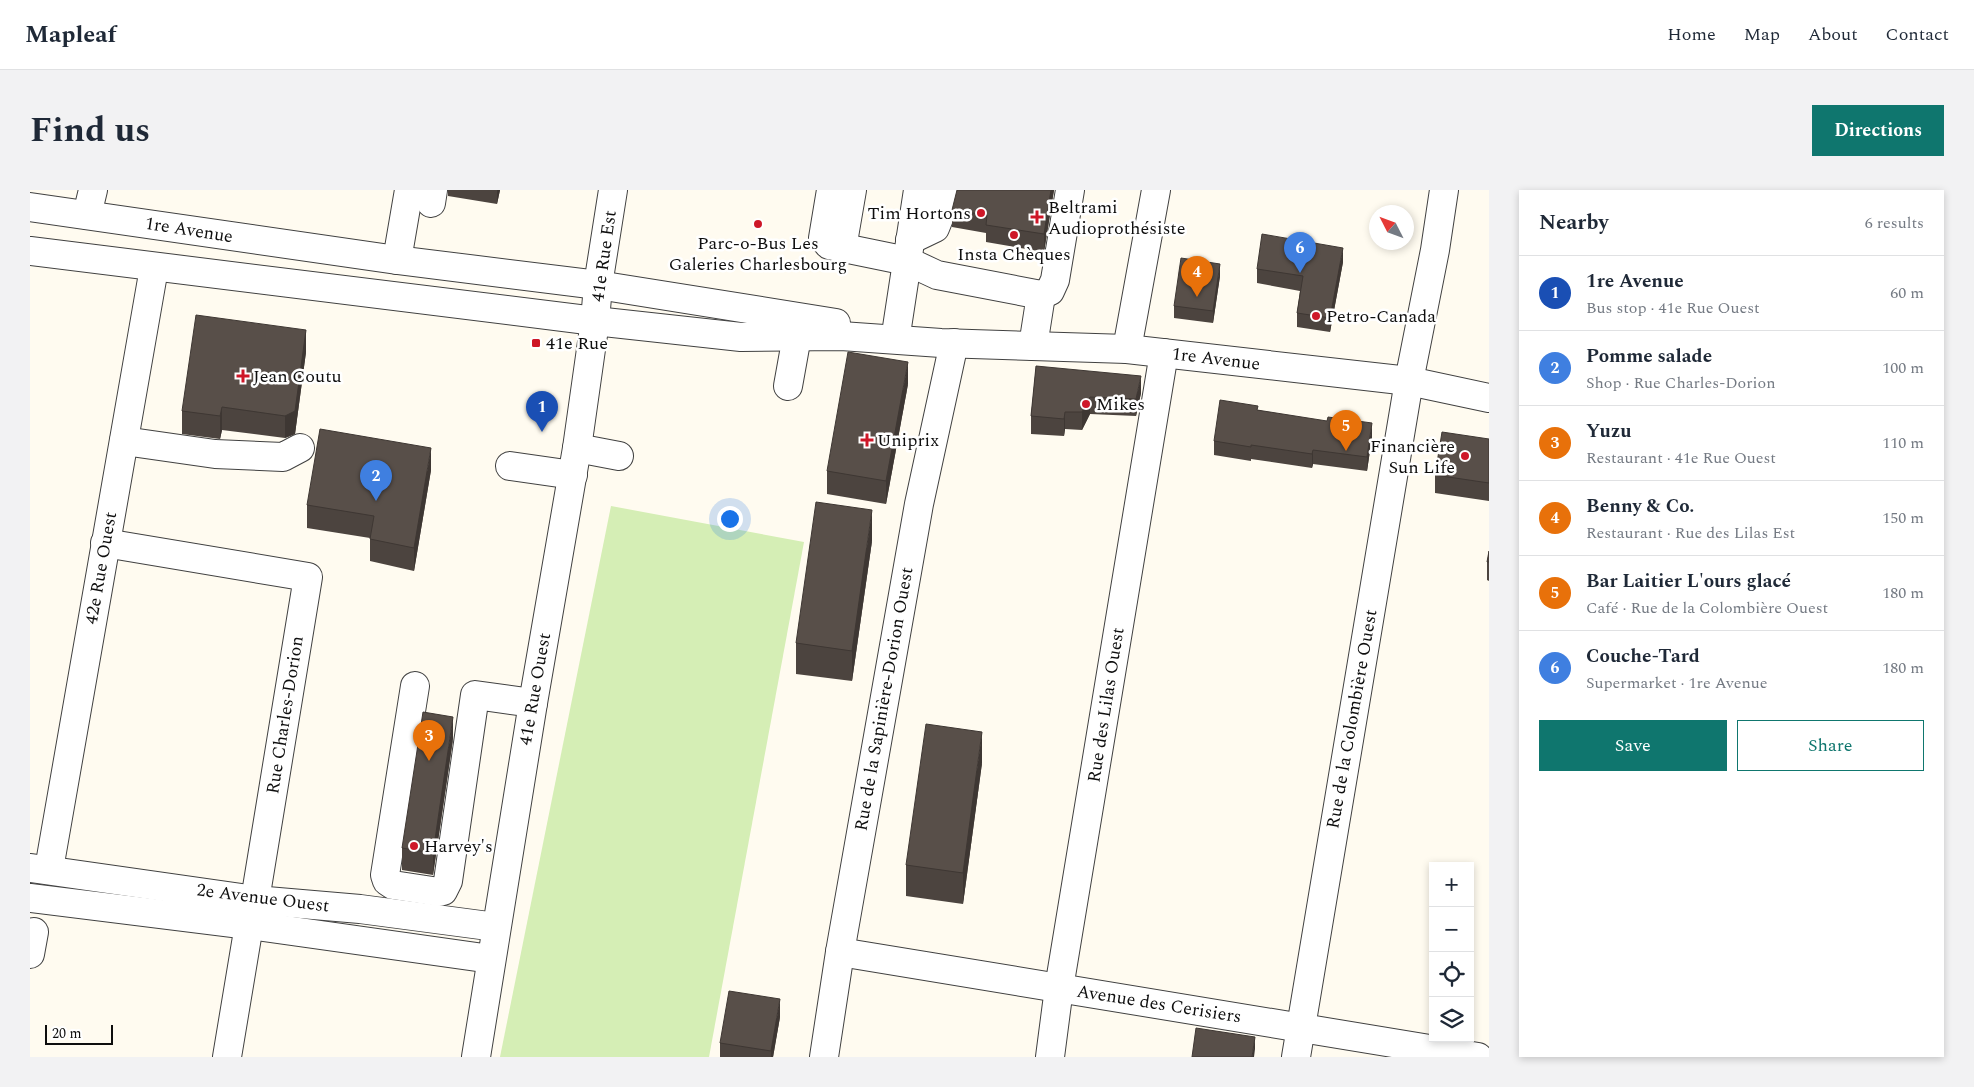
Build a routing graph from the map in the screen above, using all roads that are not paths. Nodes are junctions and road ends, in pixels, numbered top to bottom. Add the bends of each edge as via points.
1 (613, 190) edge
2 (831, 190) edge
3 (852, 190) edge
4 (918, 190) edge
5 (945, 190) edge
6 (1070, 190) edge
7 (1156, 190) edge
8 (1444, 190) edge
9 (424, 194) edge
10 (90, 202) edge
11 (30, 207) edge
12 (842, 248) junction
13 (30, 251) edge
14 (908, 251) junction
15 (397, 260) junction
16 (154, 268) junction
17 (598, 285) junction
18 (1041, 295) junction
19 (595, 321) junction
20 (896, 334) junction
21 (797, 336) junction
22 (947, 343) junction
23 (1033, 346) junction
24 (1128, 349) junction
25 (1164, 353) junction
26 (1409, 381) junction
27 (788, 386) dead end
28 (1489, 398) edge
29 (124, 440) junction
30 (300, 448) dead end
31 (578, 448) junction
32 (619, 456) dead end
33 (510, 466) dead end
34 (572, 475) junction
35 (105, 542) junction
36 (415, 686) dead end
37 (533, 704) junction
38 (39, 869) edge
39 (30, 898) edge
40 (252, 912) junction
41 (496, 927) junction
42 (840, 952) junction
43 (491, 959) junction
44 (1059, 988) junction
45 (1300, 1028) junction
46 (227, 1057) edge
47 (476, 1057) edge
48 (824, 1057) edge
49 (1050, 1057) edge
50 (1296, 1057) edge
51 (1478, 1057) edge

1 - 17 street, 41e Rue Est
2 - 12 street via 823,238 829,245
3 - 12 street
4 - 14 street
5 - 14 street via 935,228
6 - 18 street via 1055,280 1050,291
7 - 24 street
8 - 26 street, Rue de la Colombière Ouest
9 - 15 street
10 - 11 street, 1re Avenue
10 - 15 street, 1re Avenue
12 - 14 street
13 - 16 street, 1re Avenue
14 - 18 street via 937,275
14 - 20 street
15 - 17 street, 1re Avenue
16 - 19 street, 1re Avenue
16 - 29 street, 42e Rue Ouest
17 - 19 street, 41e Rue Est
17 - 20 street, 1re Avenue
18 - 23 street
19 - 21 street, 1re Avenue via 741,337
19 - 31 street, 41e Rue Ouest
20 - 22 street, 1re Avenue
21 - 22 street, 1re Avenue
21 - 27 street
22 - 23 street, 1re Avenue
22 - 42 street, Rue de la Sapinière-Dorion Ouest
23 - 24 street, 1re Avenue
24 - 25 street, 1re Avenue
25 - 26 street, 1re Avenue
25 - 44 street, Rue des Lilas Ouest
26 - 28 street, 1re Avenue
26 - 45 street, Rue de la Colombière Ouest
29 - 30 street via 215,454 283,457
29 - 35 street, 42e Rue Ouest
31 - 32 street
31 - 34 street, 41e Rue Ouest
33 - 34 street
34 - 37 street, 41e Rue Ouest
35 - 38 street, 42e Rue Ouest
35 - 40 street, Rue Charles-Dorion via 308,576
36 - 37 street via 385,875 393,885 443,892 448,881 476,695
37 - 41 street, 41e Rue Ouest
38 - 40 street, 2e Avenue Ouest
39 - 40 street, 2e Avenue Ouest
40 - 41 street, 2e Avenue Ouest via 360,909
40 - 43 street, 2e Avenue Ouest
40 - 46 street, Rue Charles-Dorion
41 - 43 street, 41e Rue Ouest
42 - 44 street, Avenue des Cerisiers
42 - 48 street, Rue de la Sapinière-Dorion Ouest
43 - 47 street, 41e Rue Ouest
44 - 45 street, Avenue des Cerisiers
44 - 49 street, Rue des Lilas Ouest
45 - 50 street, Rue de la Colombière Ouest
45 - 51 street, Avenue des Cerisiers

